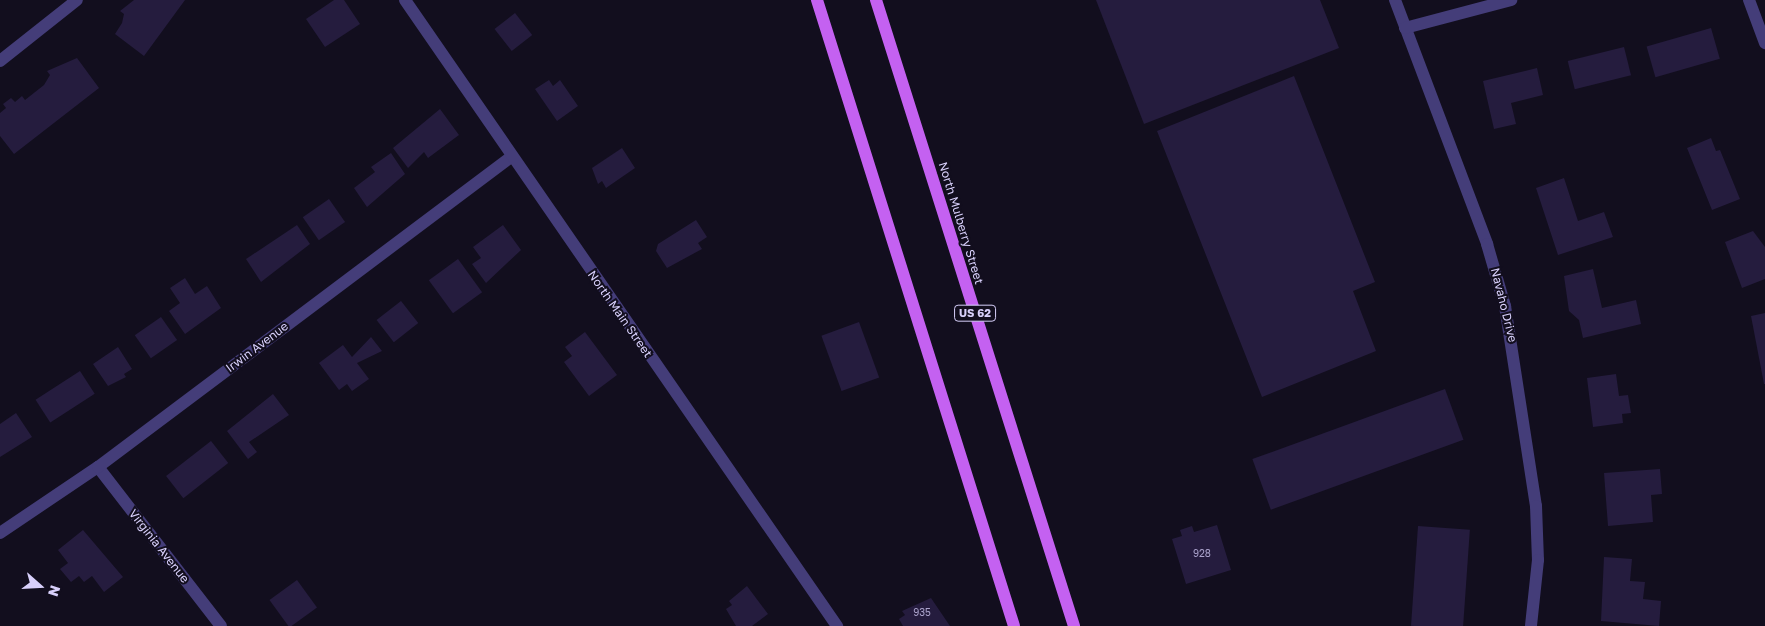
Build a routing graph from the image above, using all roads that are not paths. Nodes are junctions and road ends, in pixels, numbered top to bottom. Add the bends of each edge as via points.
1 (77, 0) edge
2 (405, 0) edge
3 (817, 0) edge
4 (876, 0) edge
5 (1395, 0) edge
6 (1511, 0) edge
7 (1749, 0) edge
8 (1405, 28) junction
9 (1765, 43) edge
10 (0, 61) edge
11 (511, 157) junction
12 (98, 467) junction
13 (0, 533) edge
14 (221, 626) edge
15 (837, 626) edge
16 (1014, 626) edge
17 (1074, 626) edge
18 (1531, 626) edge

1 - 10 street
2 - 11 street, North Main Street
3 - 16 main road
4 - 17 main road, North Mulberry Street / US 62
5 - 8 street, Navaho Drive
6 - 8 street
7 - 9 street
8 - 18 street, Navaho Drive via 1487,244 1509,324 1536,506 1538,560
11 - 12 street, Irwin Avenue
11 - 15 street, North Main Street
12 - 13 street, Irwin Avenue
12 - 14 street, Virginia Avenue

